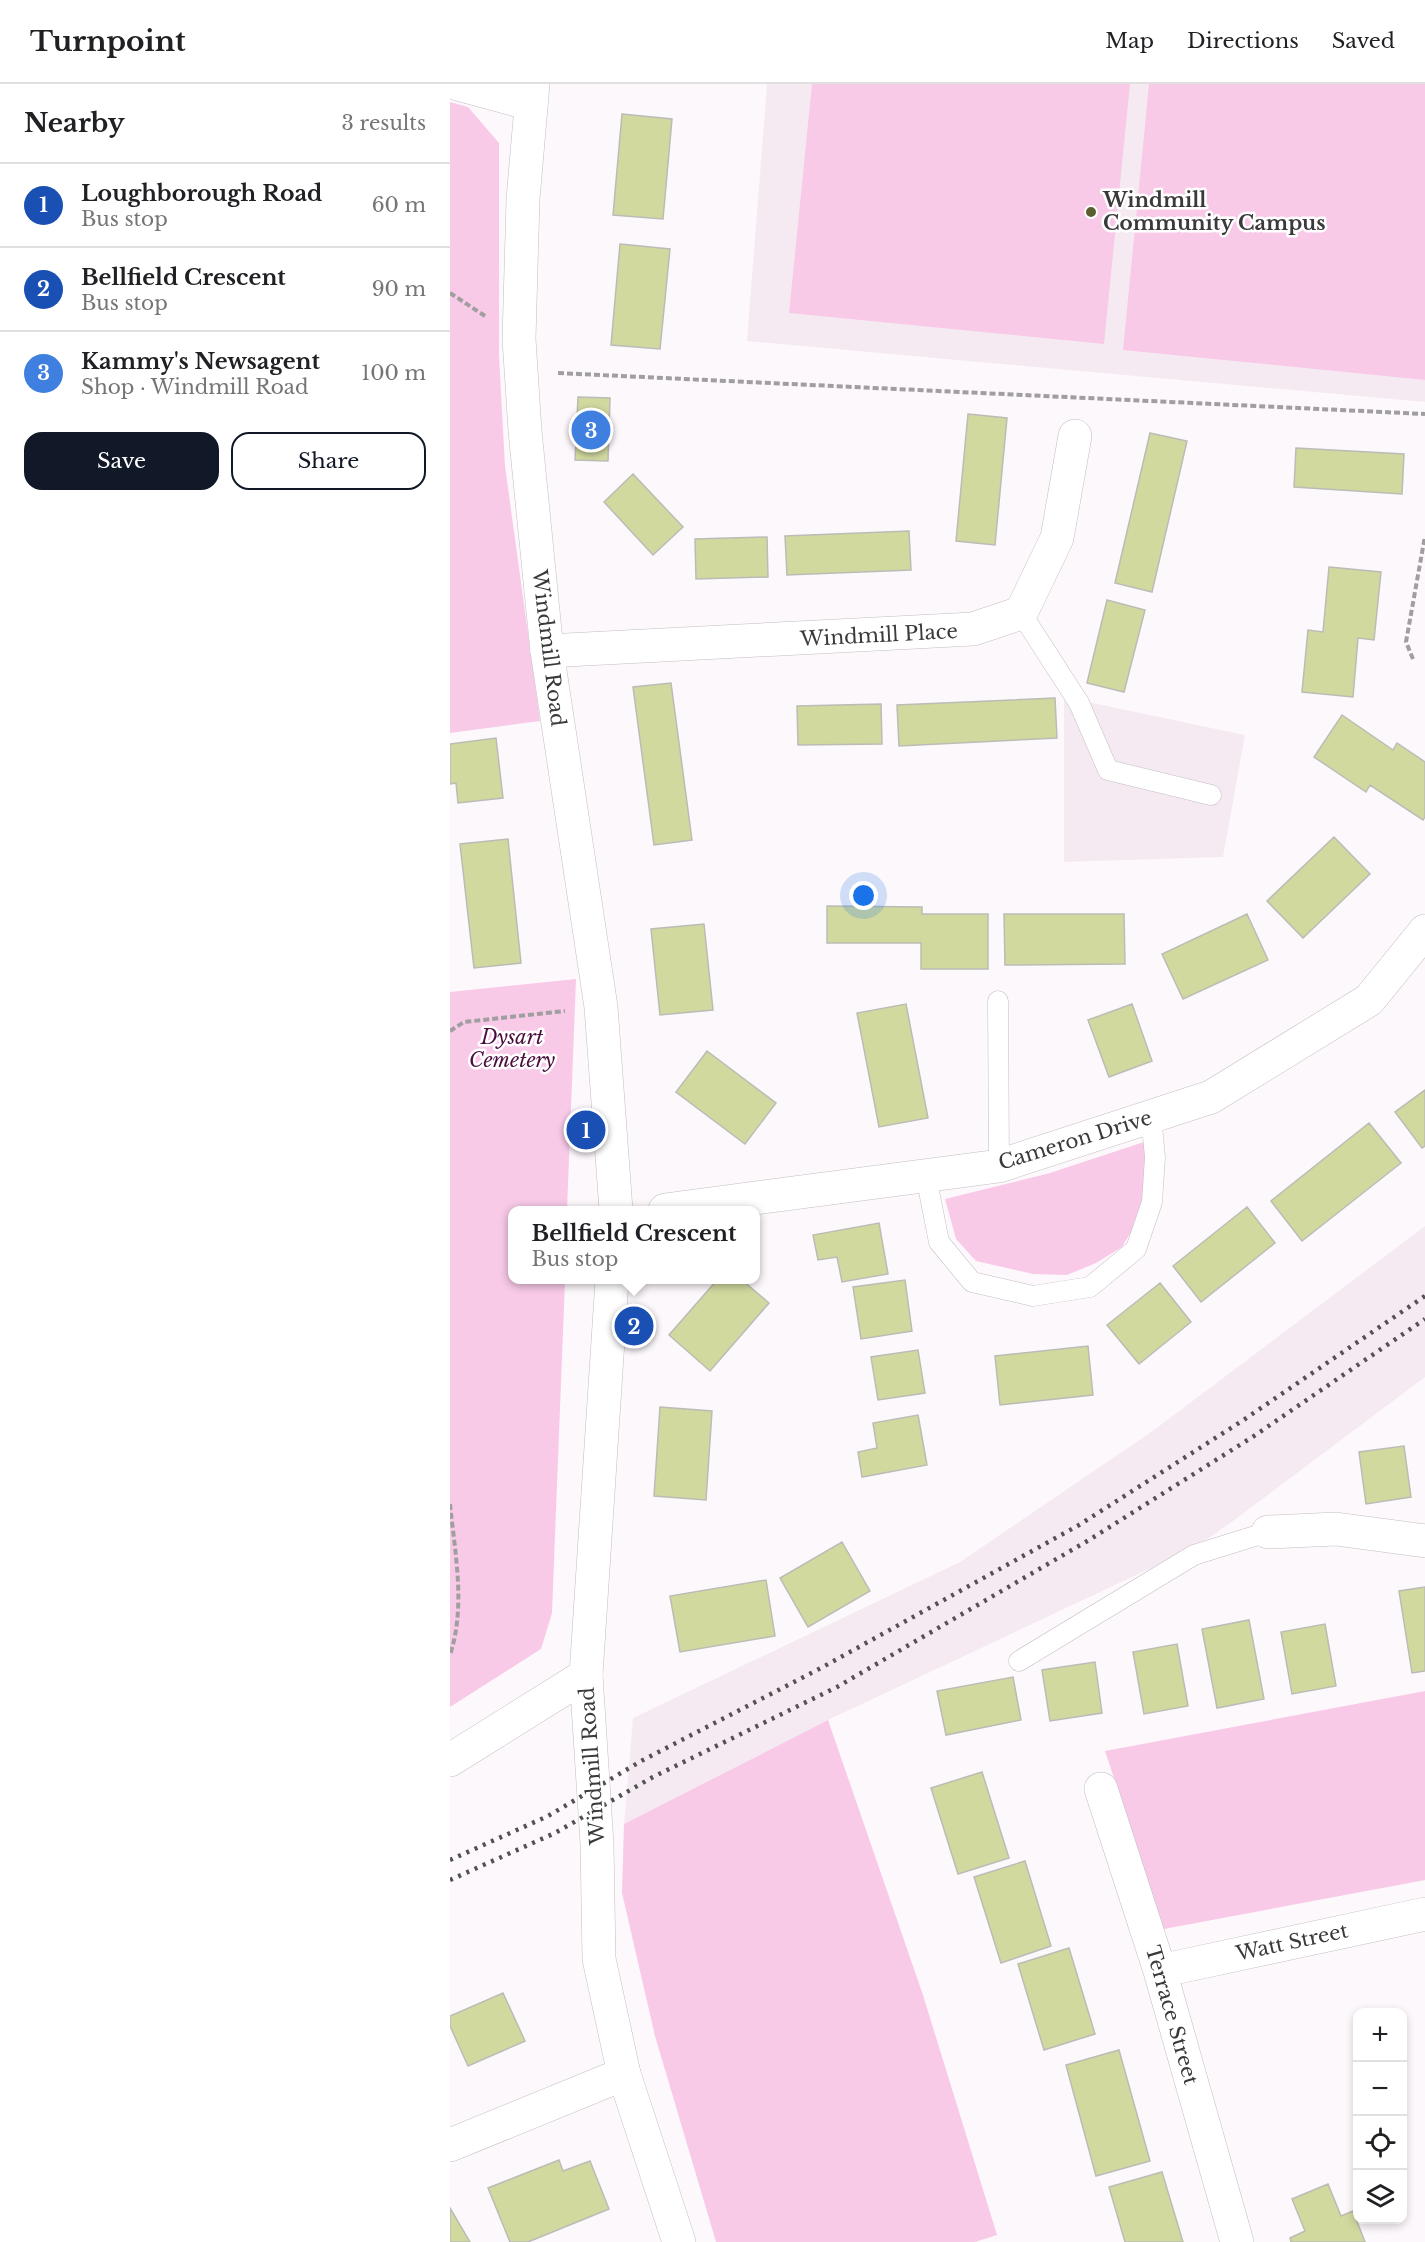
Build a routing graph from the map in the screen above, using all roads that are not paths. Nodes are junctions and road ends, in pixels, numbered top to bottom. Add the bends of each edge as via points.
1 (458, 84) edge
2 (532, 94) edge
3 (1075, 436) dead end
4 (1021, 613) junction
5 (547, 651) junction
6 (1211, 795) dead end
7 (1425, 931) edge
8 (999, 1001) dead end
9 (1151, 1116) junction
10 (999, 1166) junction
11 (926, 1176) junction
12 (616, 1206) edge
13 (696, 1206) edge
14 (612, 1284) edge
15 (1268, 1532) joint
16 (1425, 1541) edge
17 (1019, 1661) dead end
18 (586, 1675) junction
19 (450, 1760) edge
20 (1101, 1789) dead end
21 (1425, 1914) edge
22 (1160, 1971) junction
23 (624, 2074) junction
24 (450, 2145) edge
25 (679, 2242) edge
26 (1237, 2242) edge

1 - 2 street
2 - 5 street, Windmill Road via 523,199 519,339
3 - 4 street via 1057,538
4 - 5 street, Windmill Place via 973,630
4 - 6 lane via 1079,703 1108,770
5 - 12 street, Windmill Road via 601,1007
7 - 9 street, Cameron Drive via 1369,1000 1211,1097
8 - 10 lane
9 - 10 street, Cameron Drive
9 - 11 lane via 1155,1157 1152,1202 1136,1249 1090,1287 1033,1296 972,1282 939,1242
10 - 11 street, Cameron Drive
11 - 13 street, Cameron Drive
14 - 18 street, Windmill Road
15 - 16 street via 1336,1529
15 - 17 lane via 1194,1555
18 - 19 street
18 - 23 street, Windmill Road via 597,1844 599,1959
20 - 22 street, Terrace Street
21 - 22 street, Watt Street
22 - 26 street, Terrace Street
23 - 24 street
23 - 25 street, Windmill Road

